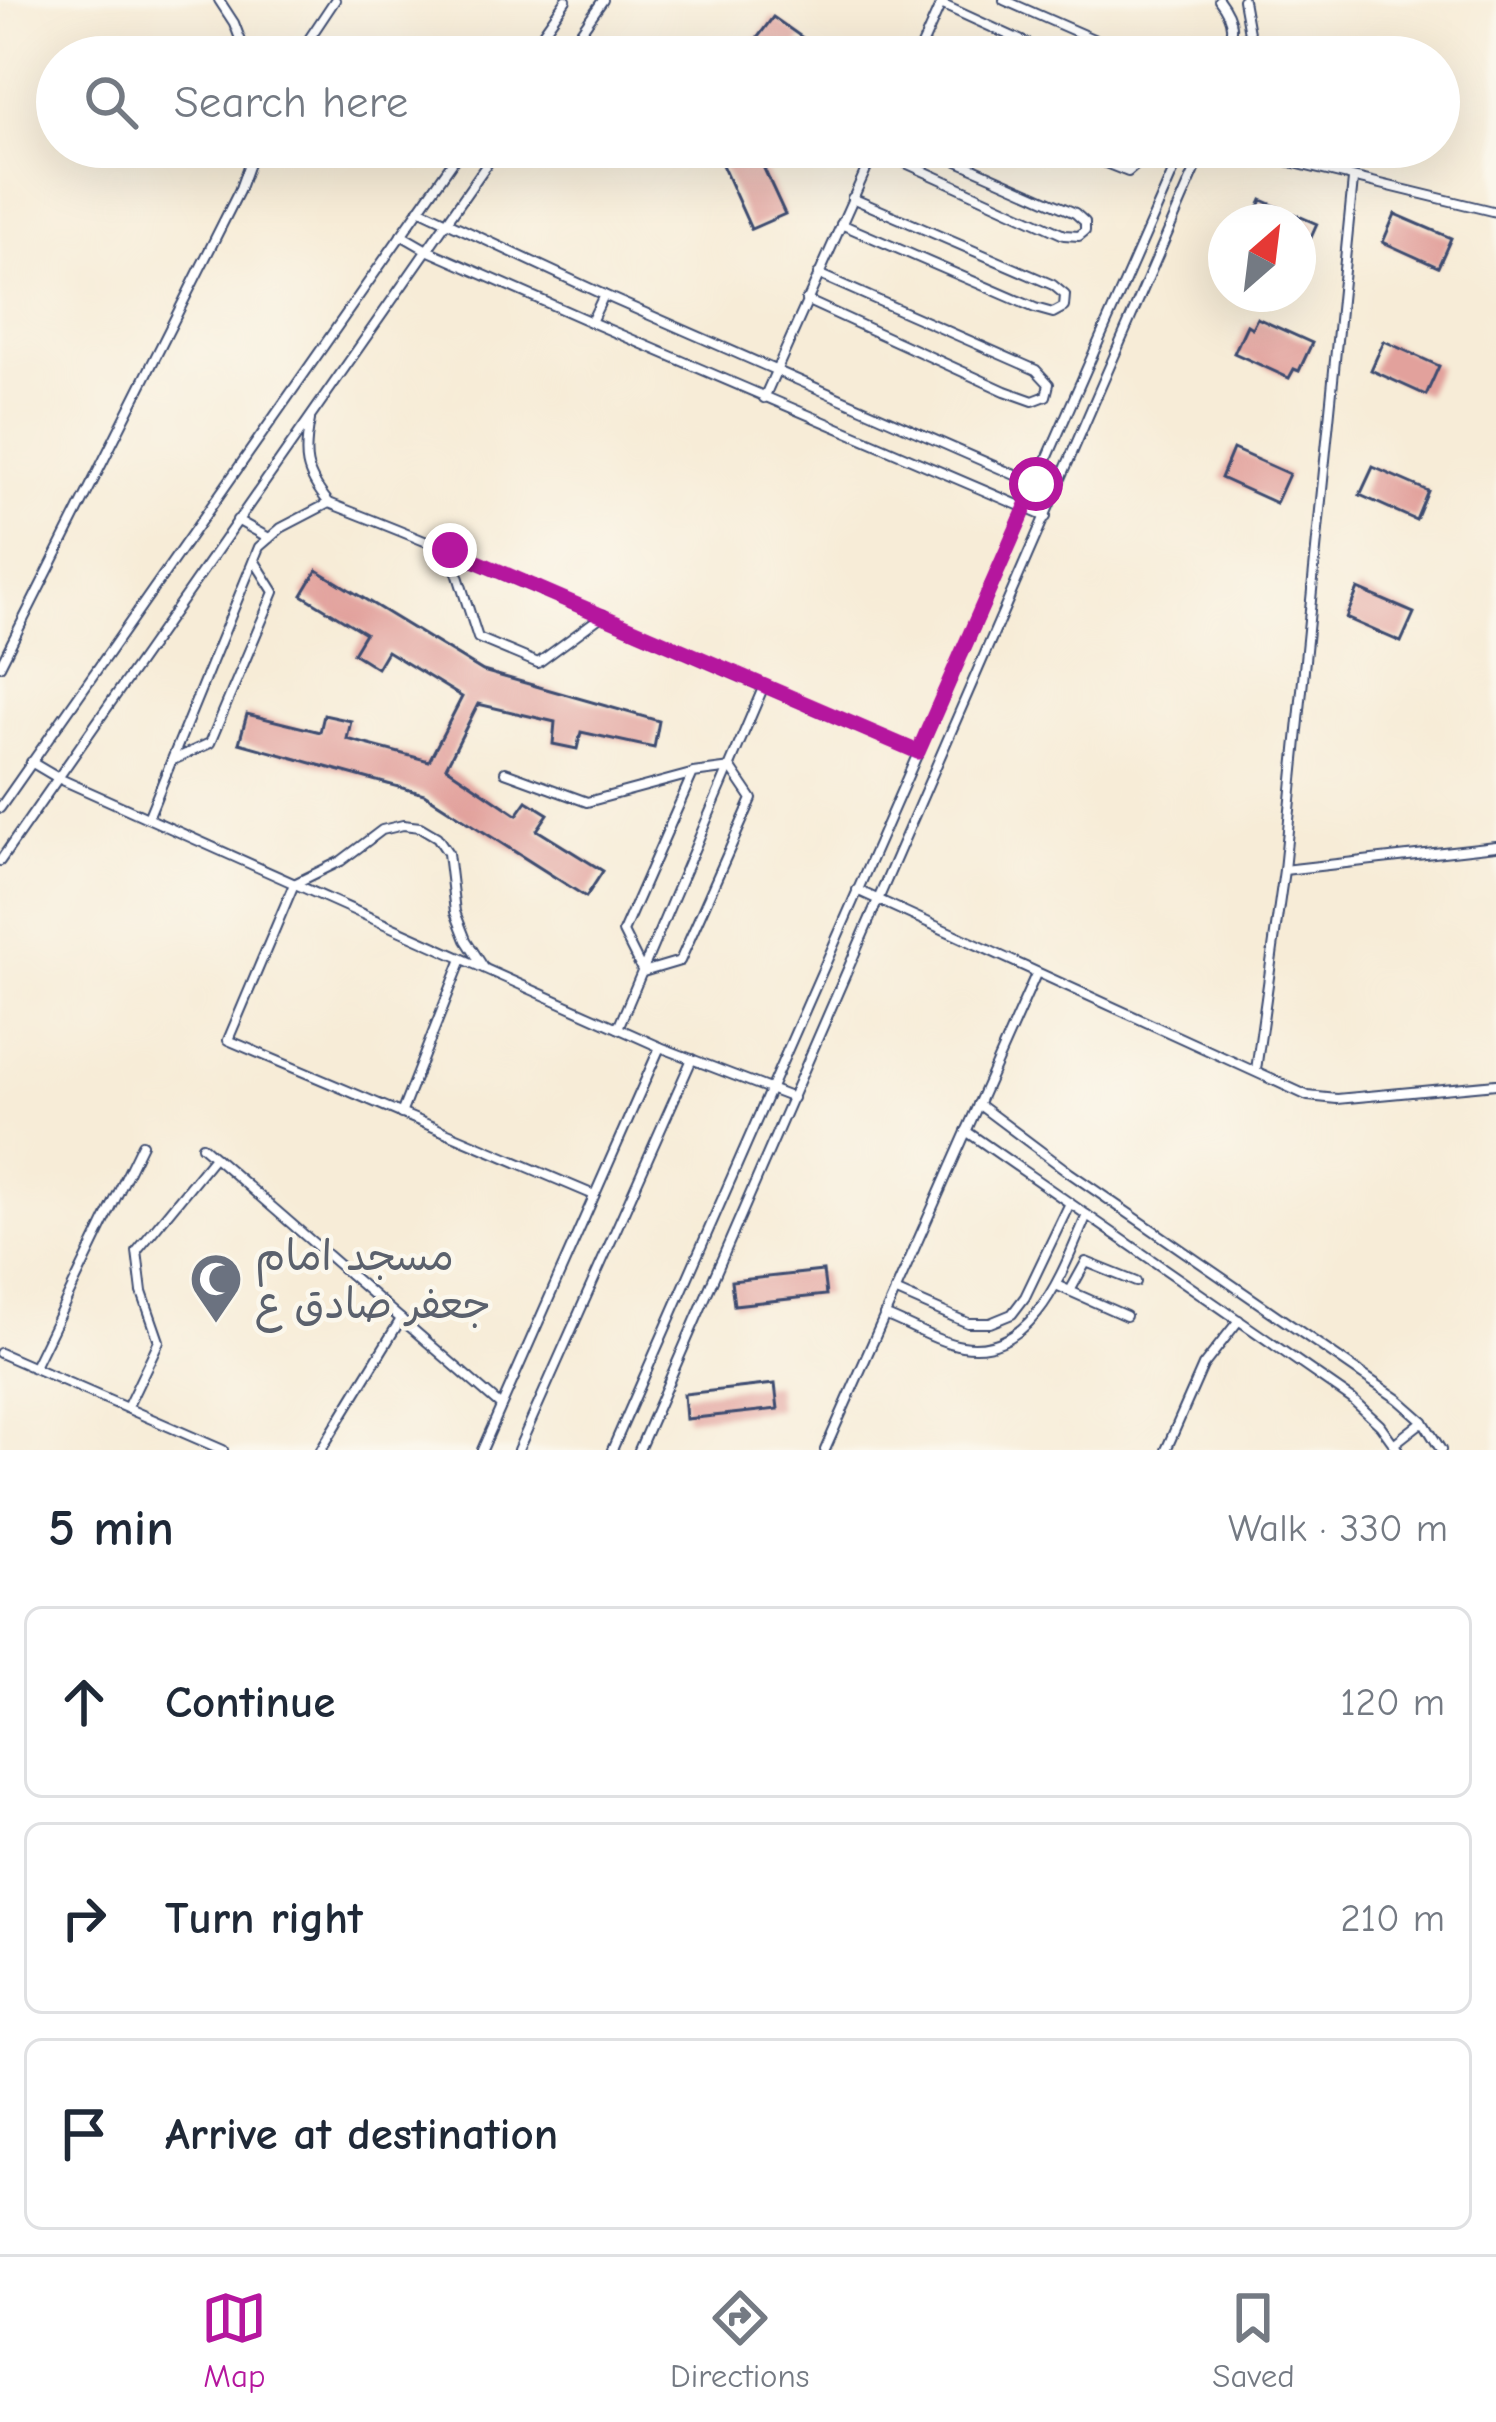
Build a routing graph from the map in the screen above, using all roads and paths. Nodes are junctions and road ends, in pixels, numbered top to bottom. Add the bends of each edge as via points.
1 (219, 0) edge
2 (335, 0) edge
3 (566, 0) edge
4 (603, 0) edge
5 (1004, 0) edge
6 (1219, 0) edge
7 (1246, 1) edge
8 (942, 2) edge
9 (239, 36) edge
10 (311, 36) edge
11 (541, 36) edge
12 (578, 36) edge
13 (928, 36) edge
14 (1013, 36) edge
15 (1087, 36) edge
16 (1232, 36) edge
17 (1248, 36) edge
18 (247, 168) edge
19 (448, 168) edge
20 (485, 168) edge
21 (866, 168) edge
22 (918, 168) edge
23 (973, 168) edge
24 (1175, 168) edge
25 (1196, 168) edge
26 (1308, 168) edge
27 (1353, 180) junction
28 (853, 198) junction
29 (419, 209) junction
30 (1496, 212) edge
31 (446, 224) junction
32 (841, 224) junction
33 (401, 235) junction
34 (427, 250) junction
35 (818, 274) junction
36 (604, 295) junction
37 (806, 300) junction
38 (591, 322) junction
39 (774, 370) junction
40 (764, 398) junction
41 (311, 415) junction
42 (1036, 484) junction
43 (1056, 493) junction
44 (329, 503) junction
45 (1025, 508) junction
46 (1046, 517) junction
47 (237, 520) junction
48 (269, 538) junction
49 (450, 550) junction
50 (254, 560) junction
51 (604, 615) junction
52 (0, 666) edge
53 (763, 688) junction
54 (918, 752) junction
55 (172, 761) junction
56 (31, 762) junction
57 (731, 768) junction
58 (505, 772) dead end
59 (693, 773) junction
60 (58, 778) junction
61 (0, 808) edge
62 (148, 818) junction
63 (1496, 846) edge
64 (0, 861) edge
65 (1284, 870) junction
66 (294, 884) junction
67 (857, 890) junction
68 (879, 899) junction
69 (462, 958) junction
70 (484, 968) junction
71 (644, 972) junction
72 (1036, 974) junction
73 (618, 1028) junction
74 (659, 1047) junction
75 (692, 1059) junction
76 (1256, 1070) junction
77 (1496, 1084) edge
78 (771, 1087) junction
79 (793, 1098) junction
80 (978, 1105) junction
81 (400, 1114) junction
82 (966, 1131) junction
83 (142, 1144) dead end
84 (202, 1146) dead end
85 (214, 1157) junction
86 (594, 1195) junction
87 (1070, 1203) junction
88 (1087, 1215) junction
89 (1136, 1282) dead end
90 (1056, 1285) junction
91 (895, 1291) junction
92 (1070, 1291) junction
93 (884, 1315) junction
94 (1126, 1316) dead end
95 (401, 1319) junction
96 (1239, 1320) junction
97 (0, 1353) edge
98 (34, 1367) junction
99 (501, 1406) junction
100 (127, 1408) junction
101 (1423, 1420) junction
102 (1397, 1447) edge
103 (223, 1450) edge
104 (321, 1450) edge
105 (482, 1450) edge
106 (518, 1450) edge
107 (612, 1450) edge
108 (639, 1450) edge
109 (825, 1450) edge
110 (1166, 1450) edge
111 (1441, 1450) edge

1 - 9 lane
2 - 10 lane
3 - 11 lane
4 - 12 lane
5 - 15 lane
6 - 16 lane
7 - 17 lane
8 - 13 lane
8 - 14 lane
18 - 52 lane
19 - 29 lane
20 - 31 lane
21 - 28 lane
22 - 23 lane via 1064,235 1085,231 1075,213
24 - 42 lane
25 - 43 lane
26 - 27 lane
27 - 30 lane
27 - 65 lane
28 - 32 lane
28 - 32 lane via 1053,285 1065,295 1064,307 1035,308
29 - 31 lane
29 - 33 lane
31 - 34 lane
31 - 36 lane
32 - 35 lane
33 - 34 lane
33 - 56 lane
34 - 38 lane
34 - 41 lane
35 - 37 lane
35 - 37 lane via 1036,370 1048,384 1046,396 1033,401 1005,391
36 - 38 lane
36 - 39 lane
37 - 39 lane
38 - 40 lane
39 - 40 lane
39 - 42 lane
40 - 45 lane
41 - 44 lane via 308,471
41 - 47 lane
42 - 43 lane
42 - 45 lane
43 - 46 lane
44 - 48 lane
44 - 49 lane
45 - 46 lane
45 - 54 lane
46 - 68 lane
47 - 48 lane
47 - 60 lane
48 - 50 lane
49 - 51 lane
49 - 51 lane via 478,638 538,663
50 - 55 lane
50 - 55 lane via 274,592 210,743
51 - 53 lane
53 - 54 lane
53 - 57 lane
54 - 67 lane
55 - 62 lane
56 - 60 lane
56 - 61 lane
57 - 59 lane
57 - 71 lane
57 - 71 lane via 752,799 680,961
58 - 59 lane via 587,802
59 - 71 lane via 623,932
60 - 62 lane
60 - 64 lane
62 - 66 lane
63 - 65 lane
65 - 76 lane
66 - 69 lane
66 - 70 lane via 382,830 420,827 448,853 455,912
66 - 81 lane via 228,1040
67 - 68 lane
67 - 78 lane
68 - 72 lane
68 - 79 lane
69 - 70 lane
69 - 81 lane
70 - 73 lane
71 - 73 lane
72 - 76 lane
72 - 80 lane
73 - 74 lane
74 - 75 lane
74 - 86 lane
75 - 78 lane
75 - 106 lane
76 - 77 lane via 1308,1096 1337,1099
78 - 79 lane
78 - 107 lane
79 - 108 lane
80 - 82 lane
80 - 101 lane
81 - 86 lane
82 - 87 lane
82 - 91 lane
83 - 98 lane
84 - 85 lane
85 - 95 lane
85 - 100 lane via 136,1251 159,1341
86 - 99 lane
87 - 88 lane
87 - 91 lane via 1012,1314 968,1323
88 - 90 lane
88 - 96 lane
89 - 92 lane via 1086,1262
90 - 92 lane
90 - 93 lane via 1021,1332 998,1344 962,1346
91 - 93 lane
92 - 94 lane
93 - 109 lane
95 - 99 lane
95 - 104 lane
96 - 102 lane via 1352,1400
96 - 110 lane via 1203,1366
97 - 98 lane
98 - 100 lane
99 - 105 lane
100 - 103 lane
101 - 102 lane
101 - 111 lane

